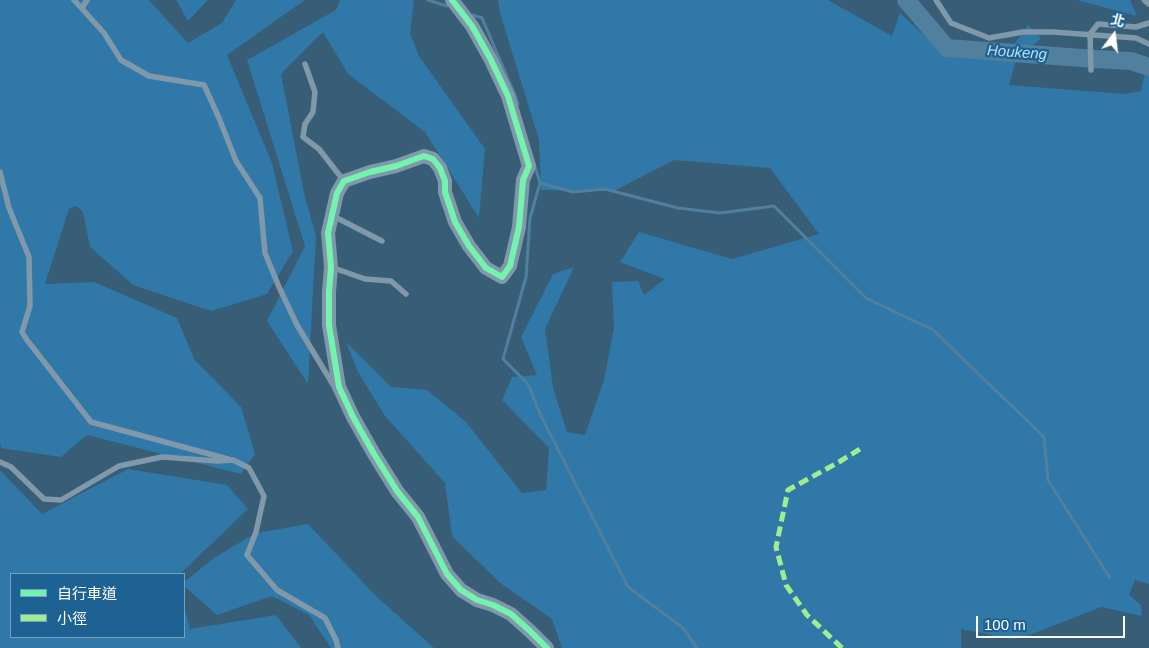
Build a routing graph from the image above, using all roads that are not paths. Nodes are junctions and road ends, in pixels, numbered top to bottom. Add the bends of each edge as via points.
1 (74, 0) edge
2 (87, 0) edge
3 (452, 0) edge
4 (936, 0) edge
5 (1144, 0) edge
6 (1149, 4) edge
7 (82, 8) junction
8 (1149, 24) edge
9 (1090, 34) junction
10 (1149, 44) edge
11 (305, 64) dead end
12 (1091, 70) dead end
13 (0, 172) edge
14 (344, 181) junction
15 (331, 215) junction
16 (382, 241) dead end
17 (331, 267) junction
18 (406, 294) dead end
19 (353, 417) junction
20 (232, 460) junction
21 (0, 462) edge
22 (338, 648) edge
23 (547, 648) edge

1 - 7 lane
2 - 7 lane
3 - 14 street via 472,26 508,96 529,166 523,180 519,226 510,266 502,278 486,268 468,246 455,222 440,168 433,159 424,156
4 - 9 lane via 951,23 989,38 1023,32
5 - 6 lane
7 - 19 lane via 104,33 121,60 149,76 204,85 236,161 260,198 265,253 279,287 297,325
8 - 9 lane via 1136,27 1098,24
9 - 10 lane via 1136,38
9 - 12 lane
11 - 14 lane via 315,92 313,112 305,124 303,137 319,149
13 - 20 lane via 8,208 29,257 30,306 22,332 91,422
14 - 15 street via 336,193
15 - 16 lane
15 - 17 street via 328,233
17 - 18 lane via 365,279 392,281
17 - 19 street via 329,325 339,387
19 - 23 street via 397,491 418,517 447,574 461,590 476,600 511,614
20 - 21 lane via 217,462 162,457 119,466 61,500 44,499 11,467
20 - 22 lane via 249,468 264,496 247,556 278,590 325,618

